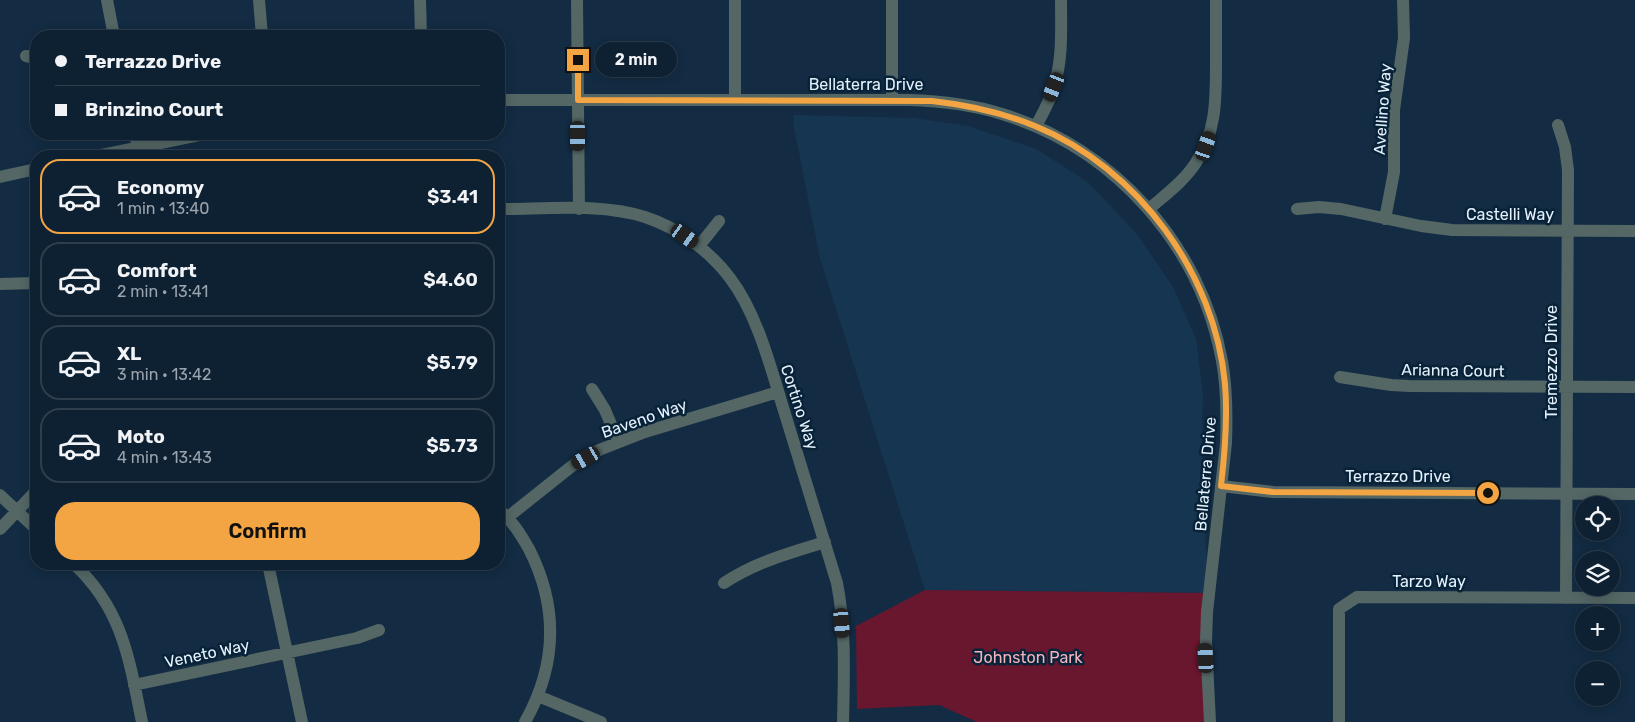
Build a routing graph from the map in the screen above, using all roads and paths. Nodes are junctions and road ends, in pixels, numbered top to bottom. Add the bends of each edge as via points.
1 (107, 0) edge
2 (259, 0) edge
3 (420, 0) edge
4 (577, 0) edge
5 (734, 0) edge
6 (892, 0) edge
7 (1061, 0) edge
8 (1216, 0) edge
9 (1404, 0) edge
10 (113, 30) edge
11 (262, 30) edge
12 (421, 30) edge
13 (505, 100) edge
14 (578, 100) junction
15 (735, 100) junction
16 (892, 100) junction
17 (1558, 125) dead end
18 (1036, 126) junction
19 (136, 140) edge
20 (176, 140) edge
21 (138, 148) junction
22 (128, 150) edge
23 (30, 170) edge
24 (0, 177) edge
25 (505, 209) edge
26 (579, 209) junction
27 (1149, 209) junction
28 (1297, 209) dead end
29 (1385, 219) junction
30 (719, 221) dead end
31 (1568, 230) junction
32 (1635, 231) edge
33 (699, 246) junction
34 (30, 283) edge
35 (0, 284) edge
36 (1340, 377) dead end
37 (1567, 387) junction
38 (1635, 388) edge
39 (592, 389) dead end
40 (778, 392) junction
41 (618, 441) junction
42 (1221, 486) junction
43 (1566, 494) junction
44 (1635, 494) edge
45 (0, 495) edge
46 (30, 497) edge
47 (17, 511) junction
48 (505, 512) edge
49 (505, 516) edge
50 (30, 523) edge
51 (0, 528) edge
52 (824, 542) junction
53 (79, 570) edge
54 (269, 570) edge
55 (724, 583) dead end
56 (1566, 598) junction
57 (1635, 598) edge
58 (379, 630) dead end
59 (287, 653) junction
60 (134, 685) junction
61 (538, 696) junction
62 (142, 722) edge
63 (302, 722) edge
64 (525, 722) edge
65 (601, 722) edge
66 (843, 722) edge
67 (1210, 722) edge
68 (1339, 722) edge

1 - 10 street
2 - 11 street
3 - 12 street
4 - 14 street
5 - 15 street
6 - 16 street
7 - 18 street via 1060,64 1051,95
8 - 27 street via 1213,126 1195,164
9 - 29 street, Avellino Way via 1394,172
13 - 14 street, Bellaterra Drive
14 - 15 street, Bellaterra Drive
14 - 26 street
15 - 16 street, Bellaterra Drive
16 - 18 street, Bellaterra Drive via 956,103
17 - 31 street, Tremezzo Drive via 1568,170
18 - 27 street, Bellaterra Drive via 1097,161
19 - 21 street
20 - 21 street
21 - 22 street
23 - 24 street
25 - 26 street, Cortino Way
26 - 33 street, Cortino Way via 618,211 644,217
27 - 42 street, Bellaterra Drive via 1190,268 1213,324 1223,367 1227,419
28 - 29 street, Castelli Way via 1319,207
29 - 31 street, Castelli Way via 1452,230
30 - 33 street
31 - 32 street, Castelli Way
31 - 37 street, Tremezzo Drive
33 - 40 street, Cortino Way via 730,277 748,306
34 - 35 street
36 - 37 street, Arianna Court via 1409,386
37 - 38 street, Arianna Court
37 - 43 street, Tremezzo Drive
39 - 41 street
40 - 41 street, Baveno Way
40 - 52 street, Cortino Way
41 - 48 street, Baveno Way via 572,466
42 - 43 street, Terrazzo Drive via 1273,492
42 - 67 street, Bellaterra Drive via 1207,612
43 - 44 street, Terrazzo Drive
43 - 56 street, Tremezzo Drive
45 - 47 street
46 - 47 street
47 - 50 street
47 - 51 street
49 - 61 street via 532,557 550,610 549,653
52 - 55 street via 762,562
52 - 66 street, Cortino Way via 841,606
53 - 60 street via 114,616 124,641
54 - 59 street
56 - 57 street, Tarzo Way
56 - 68 street, Tarzo Way via 1357,597 1339,609
58 - 59 street, Veneto Way
59 - 60 street, Veneto Way
59 - 63 street
60 - 62 street
61 - 64 street
61 - 65 street

